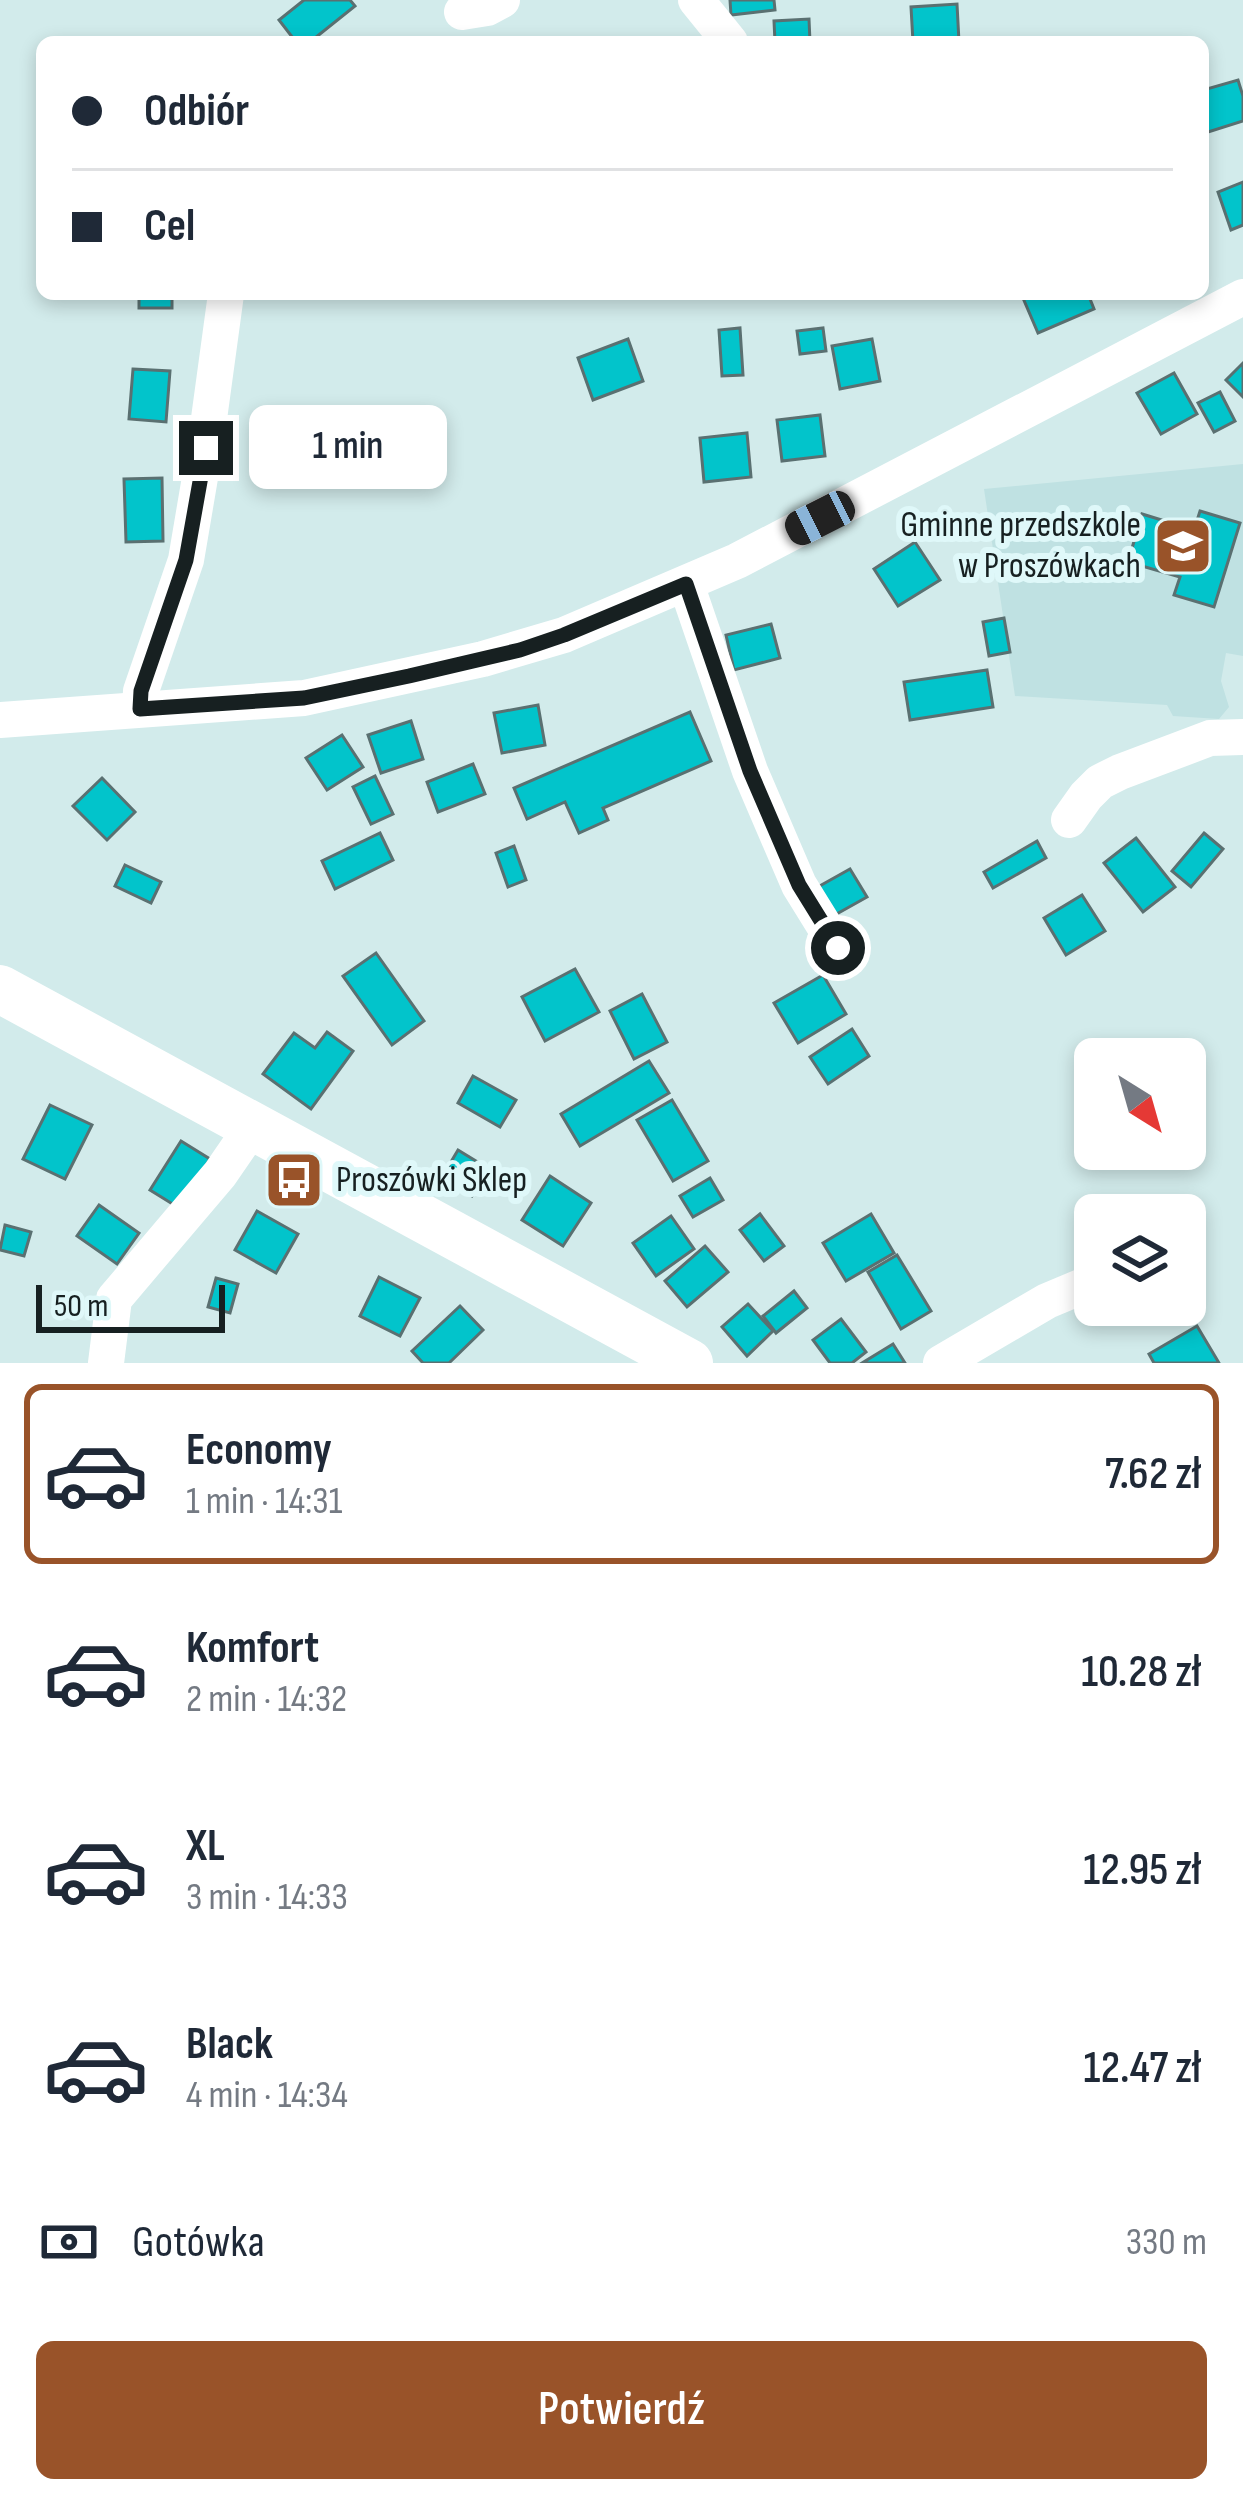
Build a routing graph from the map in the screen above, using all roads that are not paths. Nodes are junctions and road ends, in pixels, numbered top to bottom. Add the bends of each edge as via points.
1 (502, 0) edge
2 (696, 0) edge
3 (462, 12) dead end
4 (725, 36) edge
5 (1243, 297) edge
6 (225, 300) edge
7 (686, 584) junction
8 (140, 709) junction
9 (0, 720) edge
10 (1243, 737) edge
11 (1069, 820) dead end
12 (838, 948) dead end
13 (0, 989) edge
14 (253, 1126) junction
15 (1074, 1289) edge
16 (106, 1363) edge
17 (689, 1363) edge
18 (941, 1363) edge

1 - 3 street
2 - 4 street
5 - 7 street
6 - 8 street via 186,560
7 - 8 street via 520,650 409,676 304,698
7 - 12 street via 750,771 799,885
8 - 9 street
10 - 11 street via 1210,738 1120,772 1100,782
13 - 14 main road
14 - 16 street via 114,1299
14 - 17 main road
15 - 18 street

